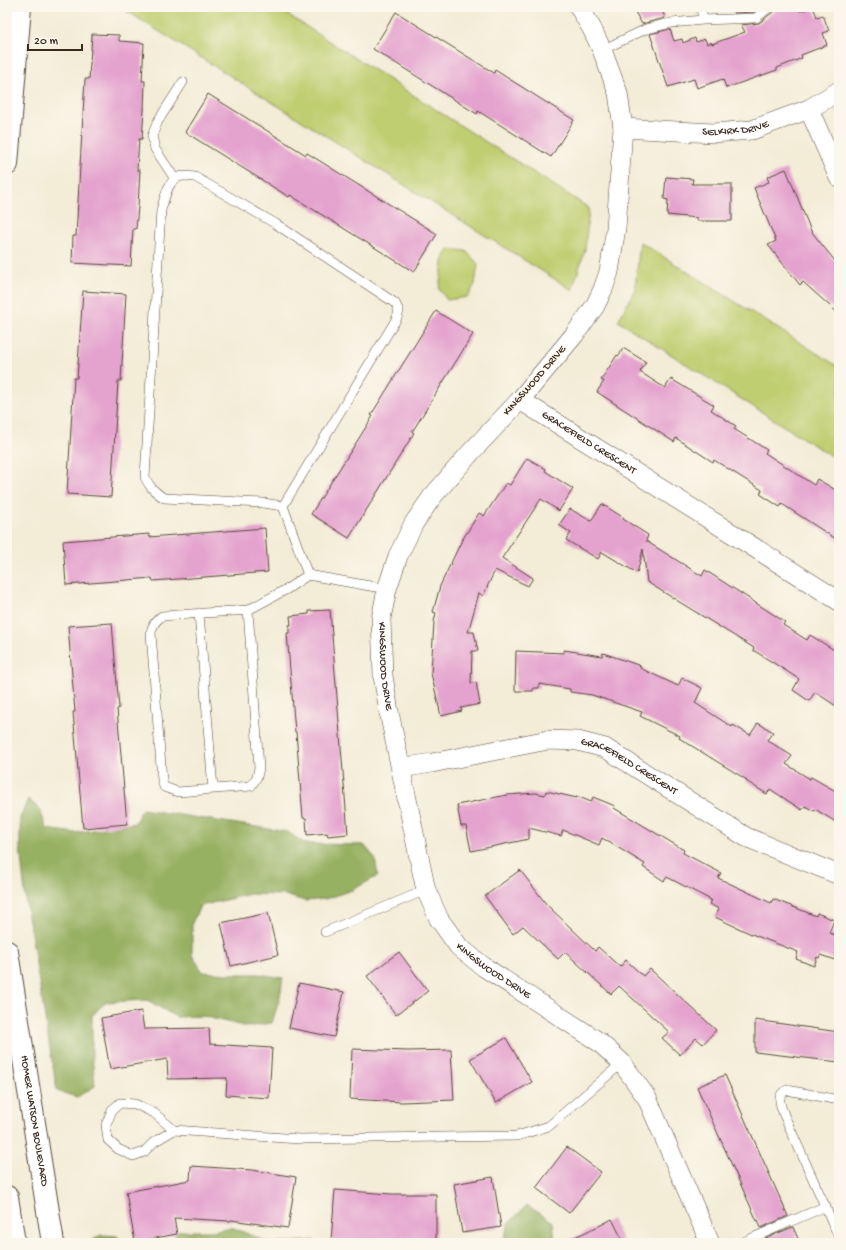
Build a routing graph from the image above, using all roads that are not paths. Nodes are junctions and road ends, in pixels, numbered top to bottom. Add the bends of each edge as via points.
1 (20, 7) edge
2 (579, 7) edge
3 (701, 7) edge
4 (769, 7) edge
5 (703, 20) junction
6 (602, 50) junction
7 (183, 82) dead end
8 (839, 91) edge
9 (809, 109) junction
10 (623, 128) junction
11 (7, 164) edge
12 (839, 178) edge
13 (175, 179) junction
14 (520, 400) junction
15 (283, 506) junction
16 (308, 575) junction
17 (387, 589) junction
18 (839, 600) edge
19 (248, 610) junction
20 (199, 613) junction
21 (401, 768) junction
22 (213, 789) junction
23 (839, 875) edge
24 (426, 890) junction
25 (325, 932) dead end
26 (7, 952) edge
27 (622, 1063) junction
28 (839, 1100) edge
29 (174, 1130) junction
30 (7, 1197) edge
31 (826, 1206) junction
32 (839, 1238) edge
33 (14, 1243) edge
34 (53, 1243) edge
35 (710, 1243) edge
36 (741, 1243) edge

1 - 11 main road
2 - 6 street, KINGSWOOD DRIVE
3 - 5 lane
4 - 5 lane via 756,18
5 - 6 lane via 646,29
6 - 10 street, KINGSWOOD DRIVE via 618,93
7 - 13 lane via 158,121 152,136 155,149
8 - 9 street, SELKIRK DRIVE
9 - 10 street, SELKIRK DRIVE via 752,130 713,133
9 - 12 street
10 - 14 street, KINGSWOOD DRIVE via 616,228 609,272 603,290 575,334
13 - 15 lane via 167,189 161,210 145,477 148,485 164,498
13 - 15 lane via 184,176 195,177 276,224 395,302 399,311
14 - 17 street, KINGSWOOD DRIVE via 432,497 414,523 398,556
14 - 18 street, GRACEFIELD CRESCENT
15 - 16 lane
16 - 17 lane
16 - 19 lane
17 - 21 street, KINGSWOOD DRIVE via 381,619 383,676
19 - 20 lane
19 - 22 lane via 258,777 252,786
20 - 22 lane
20 - 22 lane via 162,616 152,627 162,780 164,787 178,792
21 - 23 street, GRACEFIELD CRESCENT via 548,740 578,741 605,748 746,837
21 - 24 street, KINGSWOOD DRIVE
24 - 25 lane
24 - 27 street, KINGSWOOD DRIVE via 439,919 459,947 484,967 599,1042
26 - 34 main road, HOMER WATSON BOULEVARD
27 - 29 lane via 549,1126 517,1136 299,1138
27 - 35 street, KINGSWOOD DRIVE via 647,1098
28 - 31 lane via 787,1090 780,1096 779,1101
29 - 29 lane via 154,1113 135,1104 120,1103 112,1110 106,1125 108,1140 118,1149 133,1156 144,1152 154,1142
30 - 33 main road
31 - 32 lane
31 - 36 lane

